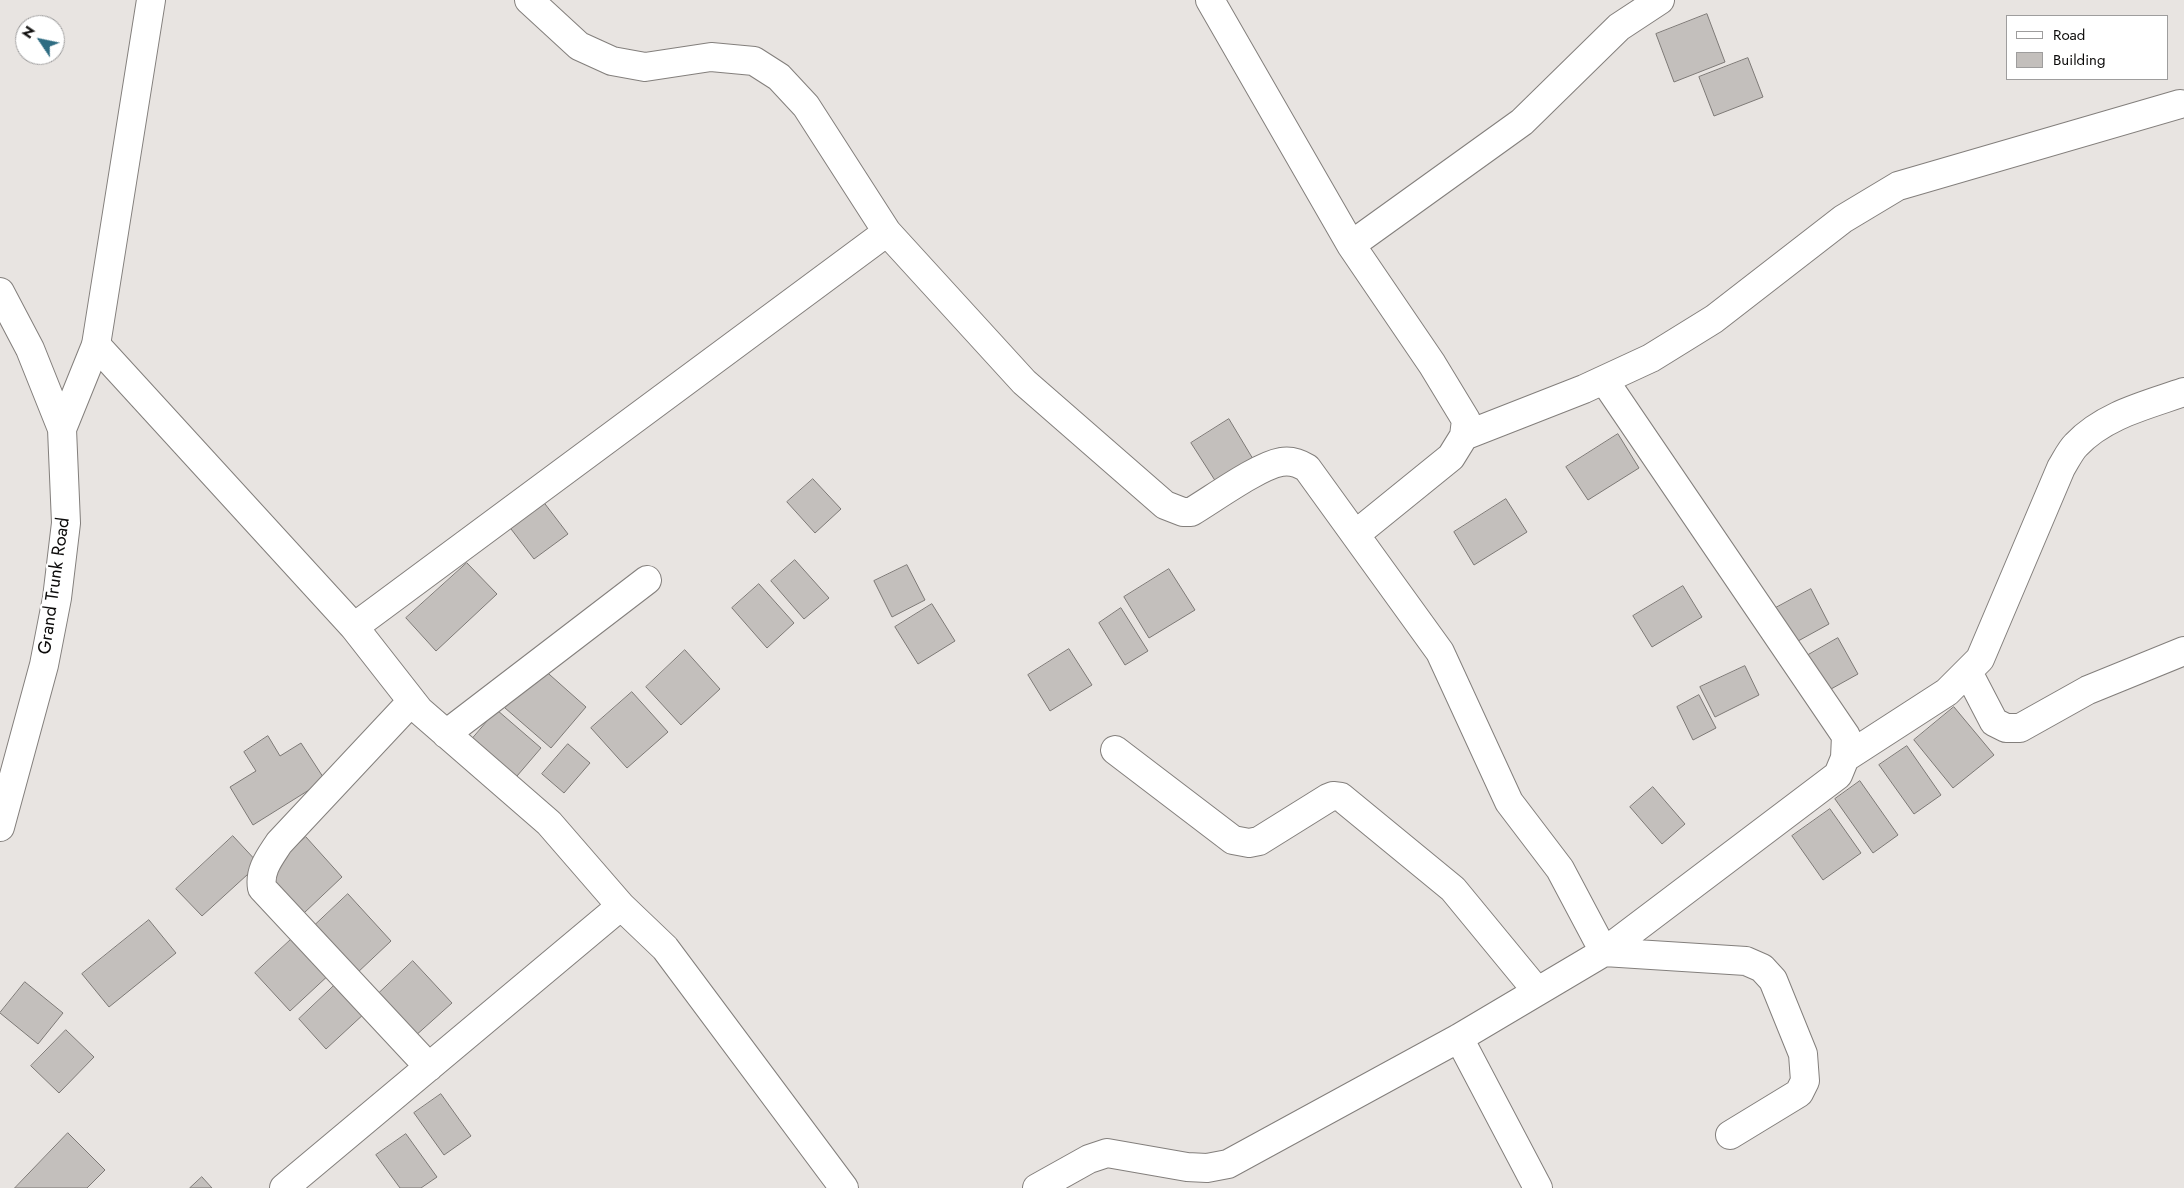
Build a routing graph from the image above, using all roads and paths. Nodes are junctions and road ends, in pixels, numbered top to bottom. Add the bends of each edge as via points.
1 (151, 0) edge
2 (529, 0) edge
3 (1210, 0) edge
4 (1660, 0) edge
5 (2180, 104) dead end
6 (887, 232) junction
7 (1351, 245) junction
8 (0, 292) edge
9 (96, 345) junction
10 (1604, 380) junction
11 (2184, 392) edge
12 (62, 428) junction
13 (1464, 436) junction
14 (1356, 534) junction
15 (647, 580) dead end
16 (354, 627) junction
17 (2184, 651) edge
18 (1968, 672) junction
19 (412, 702) junction
20 (446, 734) junction
21 (1115, 750) dead end
22 (1845, 758) junction
23 (0, 827) edge
24 (622, 906) junction
25 (1604, 952) junction
26 (1537, 991) junction
27 (1459, 1038) junction
28 (429, 1067) junction
29 (1730, 1135) dead end
30 (284, 1188) edge
31 (844, 1188) edge
32 (1037, 1188) edge
33 (1538, 1188) edge

1 - 9 street
2 - 6 street via 579,46 612,62 645,66 711,57 754,61 779,77 806,106
3 - 7 street
4 - 7 street via 1620,26 1522,122
5 - 10 street via 1898,186 1843,219 1714,320 1650,358
6 - 14 street via 1024,382 1165,505 1191,512 1266,467 1297,462 1307,468
6 - 16 street
7 - 13 street via 1466,420
8 - 12 street, Grand Trunk Road via 30,349
9 - 12 street
9 - 16 street
10 - 13 street
10 - 22 street via 1846,736
11 - 18 street via 2115,418 2095,428 2075,446 2061,468 1990,639 1980,659
12 - 23 street, Grand Trunk Road via 66,523 57,598 44,665
13 - 14 street via 1451,457
14 - 25 street via 1440,652 1509,802 1560,869
15 - 20 street
16 - 19 street
17 - 18 street via 2088,690 2020,728 2006,728 1994,722
18 - 22 street via 1947,692
19 - 20 street
19 - 28 street via 280,843 260,878 262,888
20 - 24 street via 549,823
21 - 26 street via 1233,840 1249,844 1328,798 1341,797 1453,889
22 - 25 street via 1838,775
24 - 28 street
24 - 31 street via 664,948
25 - 26 street
25 - 29 street via 1746,961 1762,968 1773,980 1803,1054 1805,1081 1799,1093
26 - 27 street
27 - 32 street via 1228,1164 1187,1167 1107,1153 1089,1159
27 - 33 street
28 - 30 street

